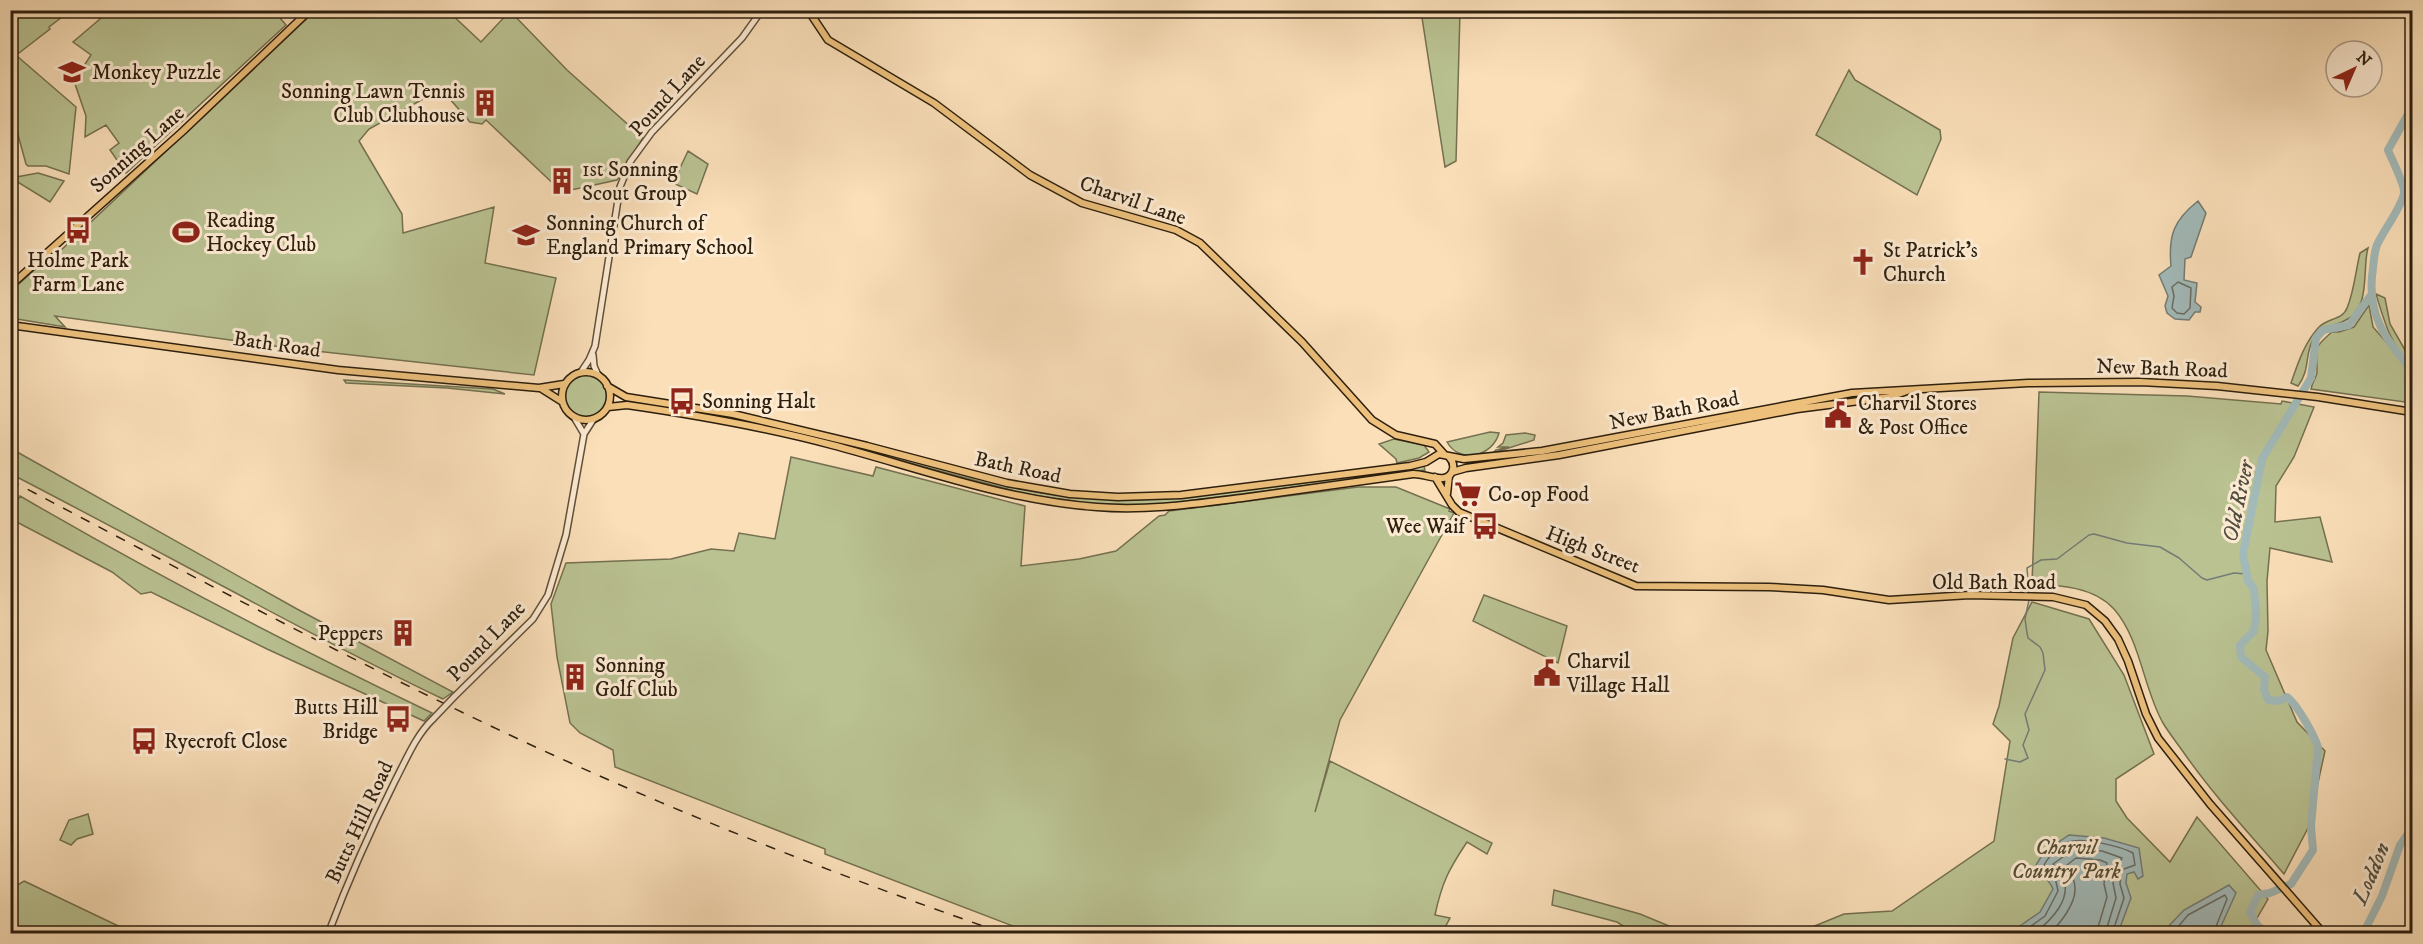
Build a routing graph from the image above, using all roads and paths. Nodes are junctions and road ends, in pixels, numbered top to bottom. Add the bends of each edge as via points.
1 (310, 10) edge
2 (762, 10) edge
3 (808, 10) edge
4 (10, 286) edge
5 (10, 325) edge
6 (592, 353) junction
7 (581, 372) junction
8 (598, 375) junction
9 (564, 384) junction
10 (607, 386) junction
11 (539, 388) junction
12 (1908, 391) junction
13 (561, 401) junction
14 (608, 407) junction
15 (697, 407) junction
16 (2412, 412) edge
17 (696, 416) junction
18 (575, 419) junction
19 (592, 420) junction
20 (584, 435) junction
21 (1428, 442) junction
22 (1445, 454) junction
23 (1431, 458) junction
24 (1450, 474) junction
25 (1434, 477) junction
26 (1447, 494) junction
27 (1743, 587) joint
28 (424, 728) joint
29 (328, 933) edge
30 (2324, 933) edge

1 - 4 main road, Sonning Lane via 183,131
2 - 6 street, Pound Lane via 742,38 652,132 630,162 620,187
3 - 21 main road, Charvil Lane via 828,40 934,103 1030,175 1082,203 1176,230 1200,243 1302,342 1372,420 1396,435
5 - 11 main road, Bath Road via 348,371
6 - 7 street, Pound Lane
6 - 8 street, Pound Lane
7 - 8 main road
7 - 9 main road
8 - 10 main road
9 - 11 main road, Bath Road
9 - 13 main road
10 - 14 main road via 611,398
10 - 15 main road, Bath Road via 626,397
11 - 13 main road, Bath Road
12 - 16 main road, New Bath Road via 2097,382 2176,384 2276,392
12 - 22 main road, New Bath Road via 1811,399 1531,452 1464,459
12 - 24 main road, New Bath Road via 1559,455 1466,468
13 - 18 main road
14 - 17 main road, Bath Road via 623,405
14 - 19 main road
15 - 17 main road
15 - 23 main road, Bath Road via 848,441 1006,483 1084,496 1181,495 1410,466
17 - 25 main road, Bath Road via 806,438 1036,499 1098,507 1165,507 1417,474
18 - 19 main road
18 - 20 street
19 - 20 street, Pound Lane
20 - 28 street, Pound Lane, bridge via 566,535 548,596 533,619
21 - 22 main road, Charvil Lane
21 - 23 main road
22 - 23 main road, Bath Road
22 - 24 main road via 1453,463
23 - 25 main road via 1429,469
24 - 25 main road, Bath Road via 1442,479
24 - 26 main road
25 - 26 main road, High Street
26 - 27 main road, High Street via 1455,508 1477,521 1636,586
27 - 30 main road, Old Bath Road via 1823,590 1889,600 2034,596 2070,599 2086,605 2118,639 2158,738 2210,804
28 - 29 street, Butts Hill Road via 366,838

